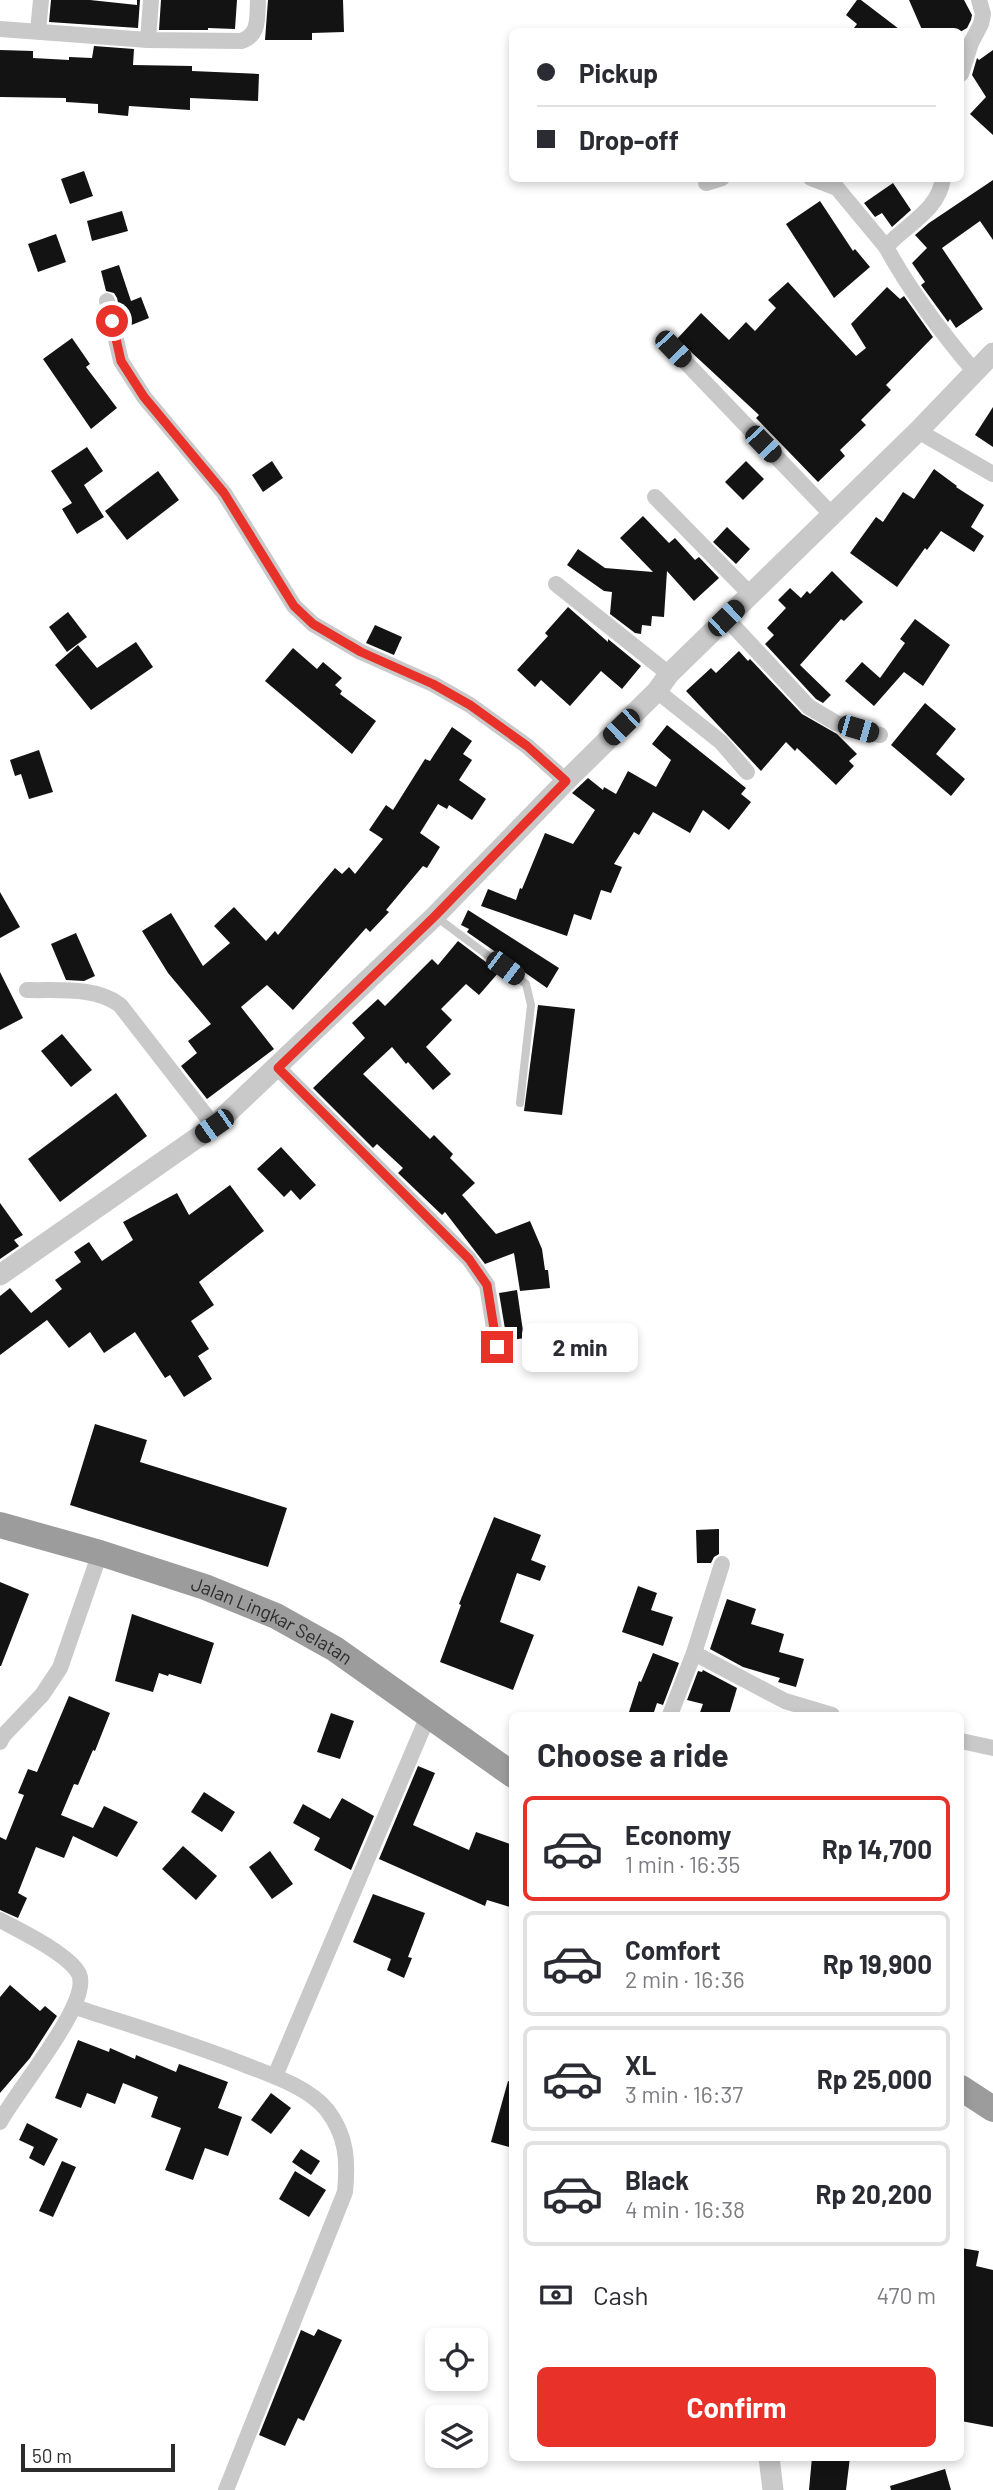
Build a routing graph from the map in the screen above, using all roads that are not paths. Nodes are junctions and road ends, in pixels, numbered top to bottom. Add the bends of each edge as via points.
1 (41, 0) edge
2 (150, 0) edge
3 (258, 0) edge
4 (979, 0) edge
5 (0, 29) edge
6 (38, 31) junction
7 (148, 40) junction
8 (964, 65) edge
9 (821, 182) edge
10 (942, 182) edge
11 (886, 247) junction
12 (107, 301) dead end
13 (673, 349) dead end
14 (993, 353) edge
15 (974, 371) junction
16 (918, 431) junction
17 (993, 474) edge
18 (655, 497) dead end
19 (833, 516) junction
20 (556, 584) dead end
21 (751, 595) junction
22 (726, 618) junction
23 (663, 682) junction
24 (880, 735) dead end
25 (747, 772) dead end
26 (566, 781) junction
27 (435, 916) junction
28 (27, 990) dead end
29 (278, 1068) junction
30 (520, 1102) dead end
31 (214, 1126) junction
32 (0, 1275) edge
33 (497, 1347) dead end
34 (0, 1525) edge
35 (100, 1553) junction
36 (722, 1564) dead end
37 (694, 1653) junction
38 (671, 1712) edge
39 (822, 1712) edge
40 (428, 1716) junction
41 (0, 1742) edge
42 (964, 1742) edge
43 (993, 1748) edge
44 (509, 1772) edge
45 (0, 1920) edge
46 (75, 2007) junction
47 (275, 2076) junction
48 (964, 2090) edge
49 (993, 2109) edge
50 (0, 2122) edge
51 (769, 2461) edge
52 (226, 2490) edge
53 (772, 2490) edge

1 - 6 street
2 - 7 street
3 - 7 street via 257,24 248,39
4 - 8 street via 982,24
5 - 6 street
6 - 7 street
9 - 11 street via 837,188
10 - 11 street via 928,210
11 - 15 street via 929,316
12 - 26 street via 121,361 144,397 224,493 294,606 313,624 361,652 470,705
13 - 19 street
14 - 15 street
15 - 16 street
16 - 17 street
16 - 19 street
18 - 21 street
19 - 21 street
20 - 23 street
21 - 22 street
22 - 23 street
22 - 24 street via 809,707 836,723
23 - 25 street
23 - 26 street
26 - 27 street
27 - 29 street
27 - 30 lane via 526,984 531,1005
28 - 31 street via 76,991 111,998
29 - 31 street
29 - 33 street via 469,1259 487,1285
31 - 32 street
34 - 35 highway, Jalan Lingkar Selatan
35 - 40 highway, Jalan Lingkar Selatan via 276,1616 334,1649
35 - 41 street via 60,1668
36 - 37 street
37 - 38 street
37 - 39 street via 785,1701
40 - 44 highway, Jalan Lingkar Selatan
40 - 47 street
42 - 43 street
45 - 46 street via 66,1959 79,1975
46 - 47 street via 196,2045
46 - 50 street
47 - 52 street via 326,2109 341,2134 348,2160 345,2192
48 - 49 highway
51 - 53 street

